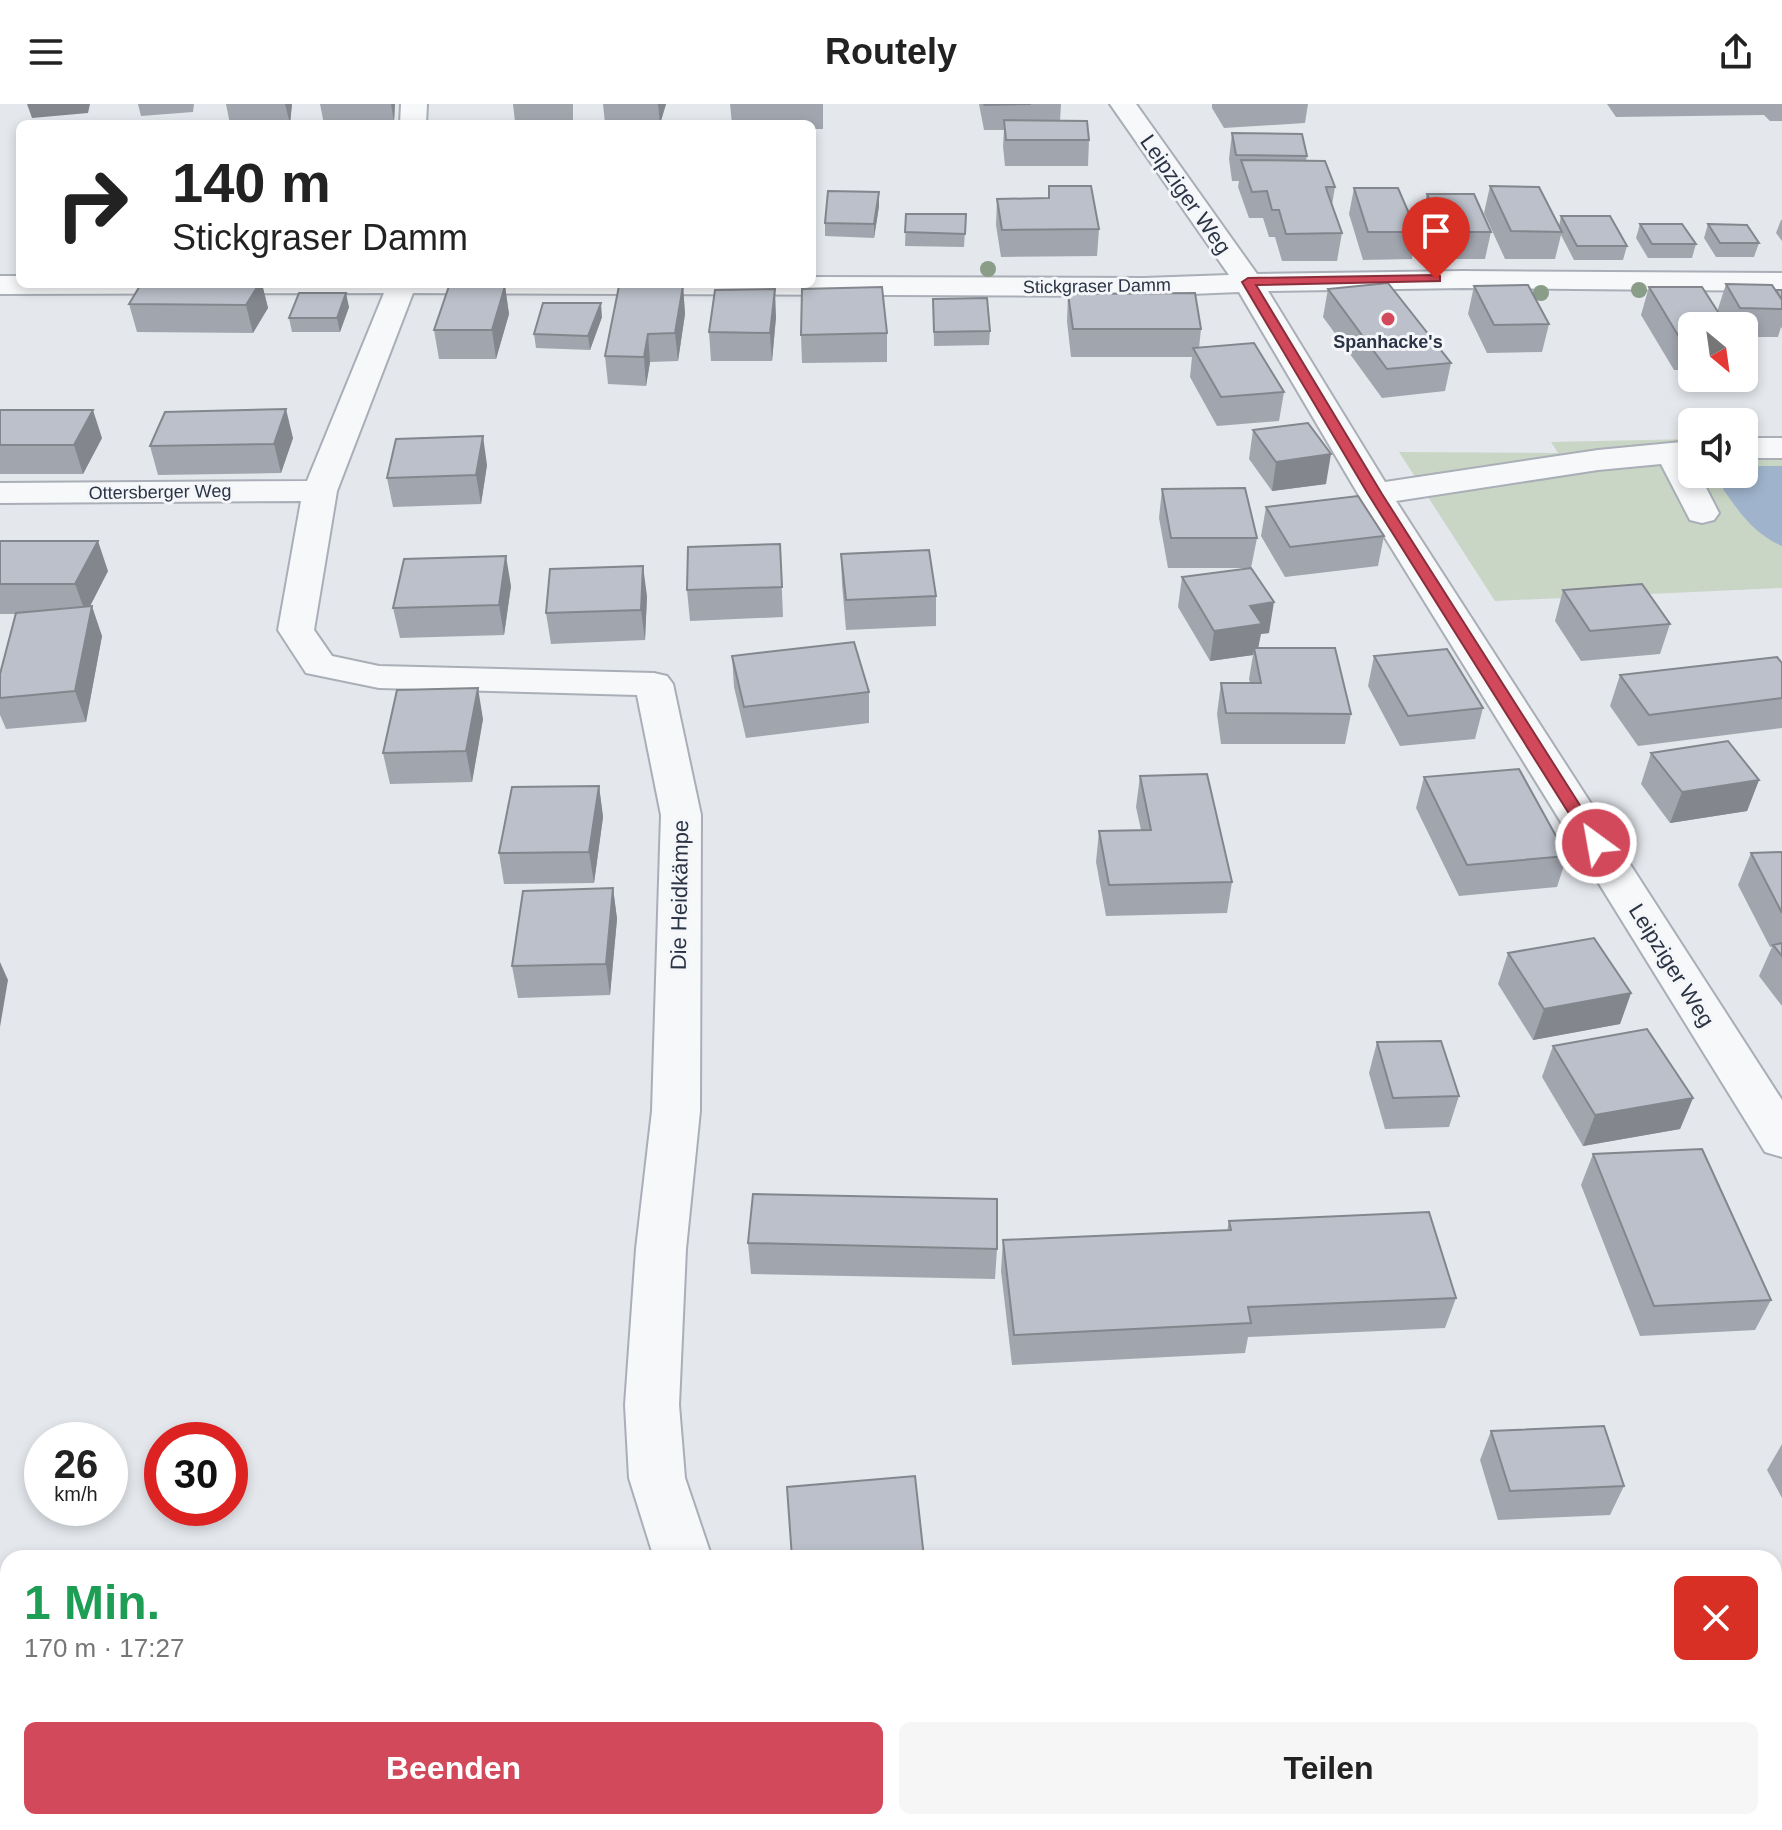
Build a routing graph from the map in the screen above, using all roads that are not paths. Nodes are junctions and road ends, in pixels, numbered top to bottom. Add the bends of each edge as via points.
1 (1123, 104) edge
2 (1248, 282) junction
3 (1782, 282) edge
4 (816, 286) edge
5 (400, 288) edge
6 (1758, 448) edge
7 (1782, 448) edge
8 (1678, 452) edge
9 (1694, 488) edge
10 (320, 491) junction
11 (0, 493) edge
12 (1375, 494) junction
13 (1702, 513) dead end
14 (1782, 1139) edge
15 (680, 1550) edge

1 - 2 street, Leipziger Weg
2 - 3 street, Stickgraser Damm
2 - 4 street, Stickgraser Damm via 1086,288
2 - 12 street, Leipziger Weg
5 - 10 street, Die Heidkämpe
6 - 7 street
8 - 12 street
9 - 13 street
10 - 11 street, Ottersberger Weg
10 - 15 street, Die Heidkämpe via 296,630 319,665 379,677 654,684 681,815 676,1111 652,1405 657,1478
12 - 14 street, Leipziger Weg

